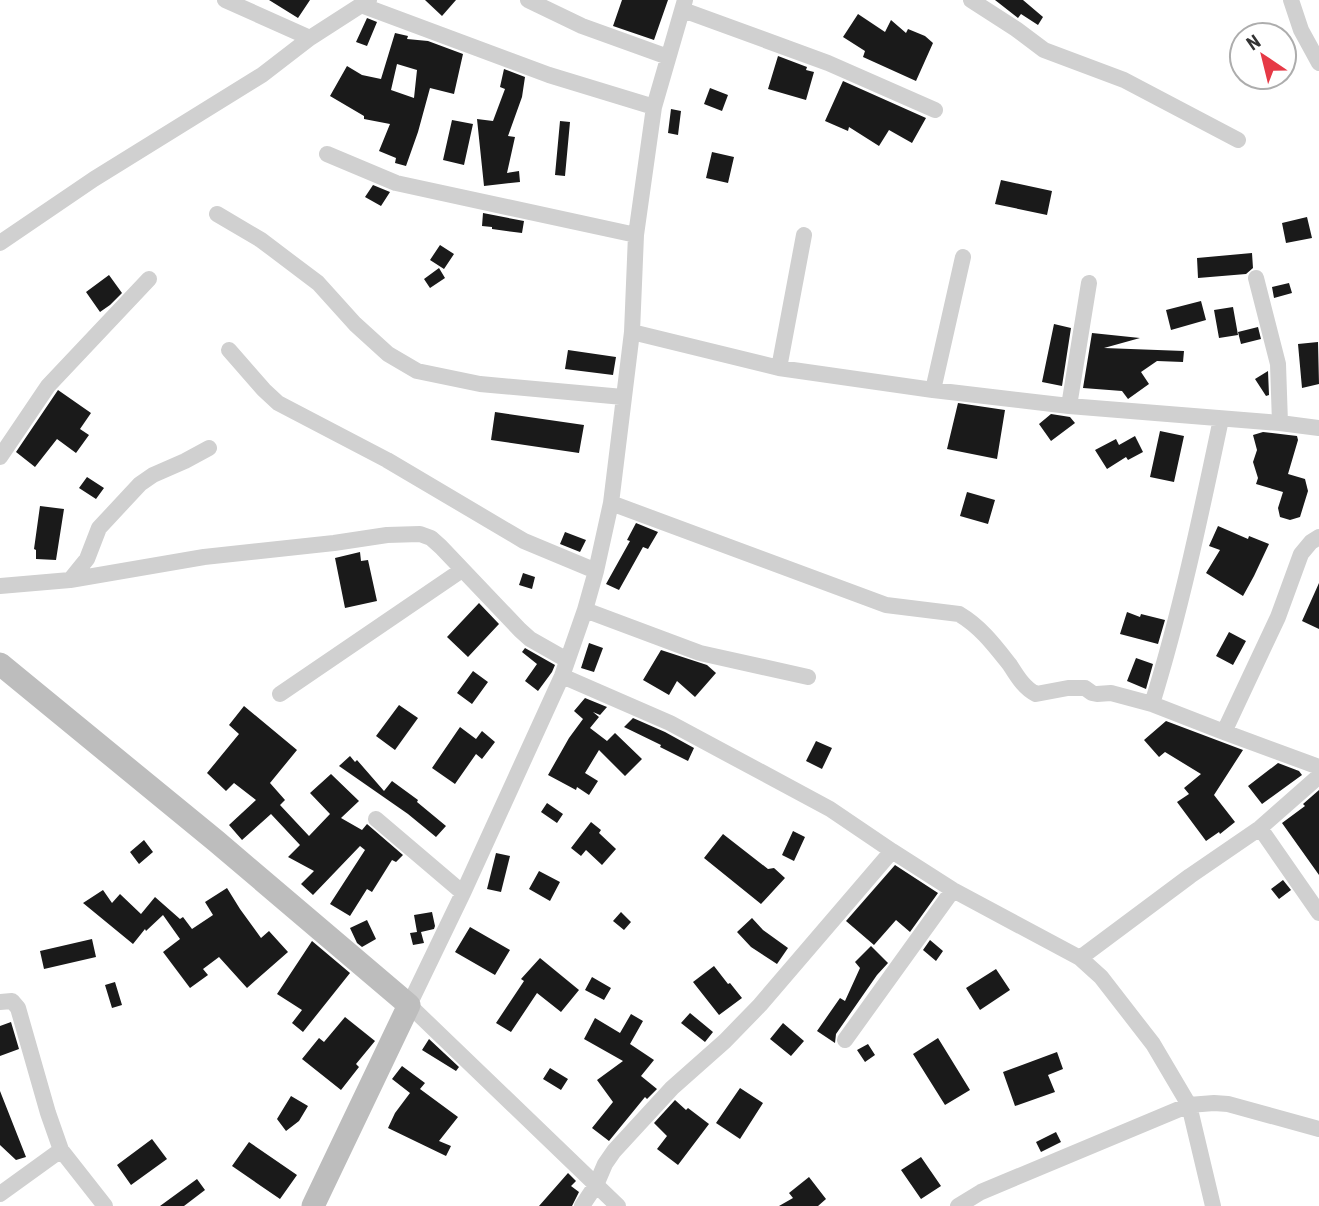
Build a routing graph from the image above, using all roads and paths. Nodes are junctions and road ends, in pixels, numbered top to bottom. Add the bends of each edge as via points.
1 (225, 0) edge
2 (528, 0) edge
3 (971, 0) edge
4 (1291, 0) edge
5 (365, 3) edge
6 (684, 5) edge
7 (310, 38) junction
8 (668, 57) junction
9 (1319, 63) edge
10 (654, 107) junction
11 (935, 110) dead end
12 (1238, 140) dead end
13 (327, 154) dead end
14 (217, 214) dead end
15 (636, 235) junction
16 (804, 235) dead end
17 (0, 243) edge
18 (963, 257) dead end
19 (1256, 278) dead end
20 (149, 279) dead end
21 (1089, 283) dead end
22 (632, 332) junction
23 (229, 350) dead end
24 (779, 368) junction
25 (933, 390) junction
26 (623, 397) junction
27 (1069, 406) junction
28 (1222, 419) junction
29 (1280, 423) junction
30 (1319, 428) edge
31 (209, 448) dead end
32 (0, 457) edge
33 (611, 503) junction
34 (1319, 537) edge
35 (87, 559) junction
36 (462, 570) junction
37 (596, 571) junction
38 (105, 574) junction
39 (70, 580) junction
40 (0, 586) edge
41 (585, 610) junction
42 (0, 664) edge
43 (564, 668) junction
44 (808, 677) dead end
45 (280, 694) dead end
46 (1152, 704) junction
47 (1224, 732) junction
48 (1319, 767) edge
49 (1319, 775) edge
50 (376, 819) dead end
51 (1260, 828) junction
52 (892, 851) junction
53 (953, 890) junction
54 (463, 893) junction
55 (1319, 912) edge
56 (1080, 958) junction
57 (0, 1002) edge
58 (408, 1005) junction
59 (845, 1040) dead end
60 (1189, 1105) junction
61 (1319, 1129) edge
62 (61, 1150) junction
63 (596, 1185) junction
64 (0, 1194) edge
65 (105, 1206) edge
66 (313, 1206) edge
67 (582, 1206) edge
68 (618, 1206) edge
69 (958, 1206) edge
70 (1213, 1206) edge

1 - 7 street
2 - 8 street via 582,26
3 - 12 street via 1044,50 1124,80
4 - 9 street
5 - 7 street
5 - 10 street via 549,75
6 - 8 street
6 - 11 street
7 - 17 street via 262,75
8 - 10 street
10 - 15 street
13 - 15 street via 396,183
14 - 26 street via 318,283 388,354 417,371 480,384
15 - 22 street
16 - 24 street
18 - 25 street
19 - 29 street via 1278,364
20 - 32 street via 48,386
21 - 27 street
22 - 24 street
22 - 26 street
23 - 37 street via 278,403 387,460 524,541
24 - 25 street
25 - 27 street
26 - 33 street
27 - 28 street
28 - 29 street
28 - 46 street via 1170,646
29 - 30 street
31 - 35 street via 140,484 99,528
33 - 37 street
33 - 46 street via 886,605 960,614 989,638 1036,694 1085,688
34 - 47 street via 1301,554 1278,617
35 - 38 street
35 - 39 street
36 - 38 street via 431,538 398,534
36 - 43 street
36 - 45 street
37 - 41 street
38 - 39 street
39 - 40 street
41 - 43 street
41 - 44 street via 700,653
42 - 58 main road
43 - 52 street via 830,809
43 - 54 street
46 - 47 street
47 - 48 street
49 - 51 street
50 - 54 street
51 - 55 street
51 - 56 street
52 - 53 street
52 - 63 street via 760,1005 672,1088 614,1151
53 - 56 street
53 - 59 street
54 - 58 street
56 - 60 street via 1101,977 1153,1044
57 - 62 street via 12,1001 18,1008
58 - 63 street
58 - 66 main road
60 - 61 street via 1228,1104
60 - 69 street via 981,1192
60 - 70 street
62 - 64 street
62 - 65 street
63 - 67 street
63 - 68 street

